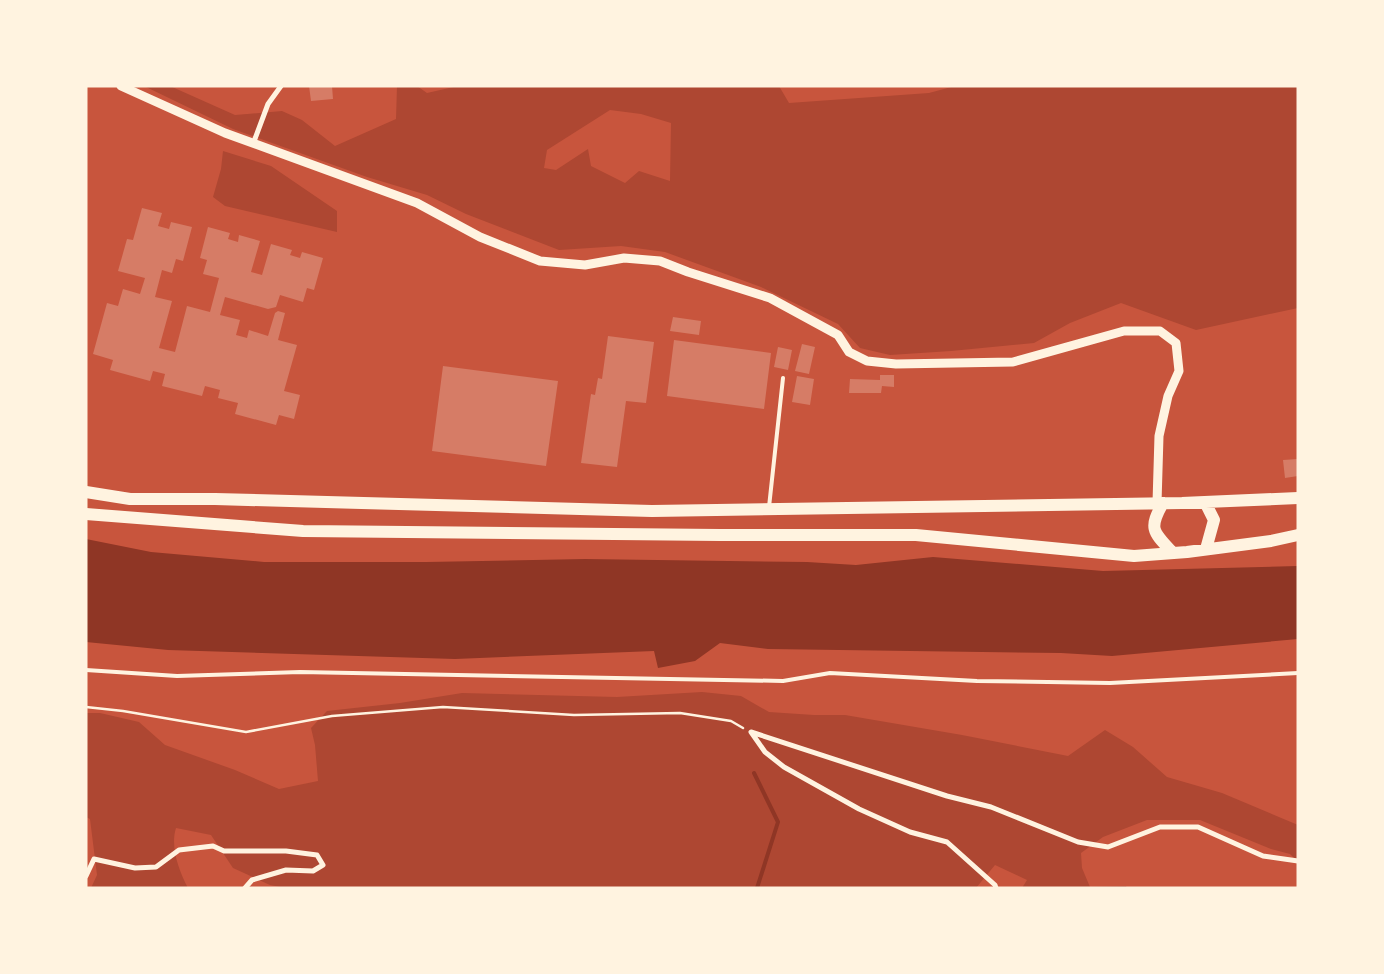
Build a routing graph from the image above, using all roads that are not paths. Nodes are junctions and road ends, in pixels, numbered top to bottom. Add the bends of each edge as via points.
1 (121, 86) edge
2 (281, 86) edge
3 (253, 144) junction
4 (783, 378) dead end
5 (86, 492) edge
6 (1298, 498) edge
7 (1205, 502) junction
8 (1160, 503) junction
9 (768, 509) junction
10 (86, 514) edge
11 (1298, 535) edge
12 (1206, 549) junction
13 (1173, 553) junction
14 (86, 670) edge
15 (1298, 673) edge
16 (1298, 861) edge
17 (86, 876) edge
18 (245, 888) edge
19 (996, 888) edge

1 - 3 street
2 - 3 street via 268,104
3 - 8 street via 417,203 480,237 540,261 585,265 624,258 660,261 770,298 838,335 849,352 867,361 896,364 1013,362 1124,331 1160,332 1176,343 1179,371 1168,396 1159,436
4 - 9 lane
5 - 9 highway via 130,499 652,511
6 - 7 highway
7 - 8 highway
7 - 12 highway via 1214,520
8 - 9 highway
8 - 13 highway via 1154,520 1157,536
10 - 13 highway via 303,531 916,534 1134,556
11 - 12 highway
12 - 13 highway
14 - 15 lane via 177,676 300,672 773,681 830,673 977,681 1110,683
16 - 19 street via 1263,856 1198,827 1160,827 1108,847 1078,842 991,807 947,796 751,732 765,752 784,767 859,810 910,832 947,842
17 - 18 street via 94,859 135,868 156,866 179,850 213,846 224,851 316,855 323,865 313,871 286,870 252,880

